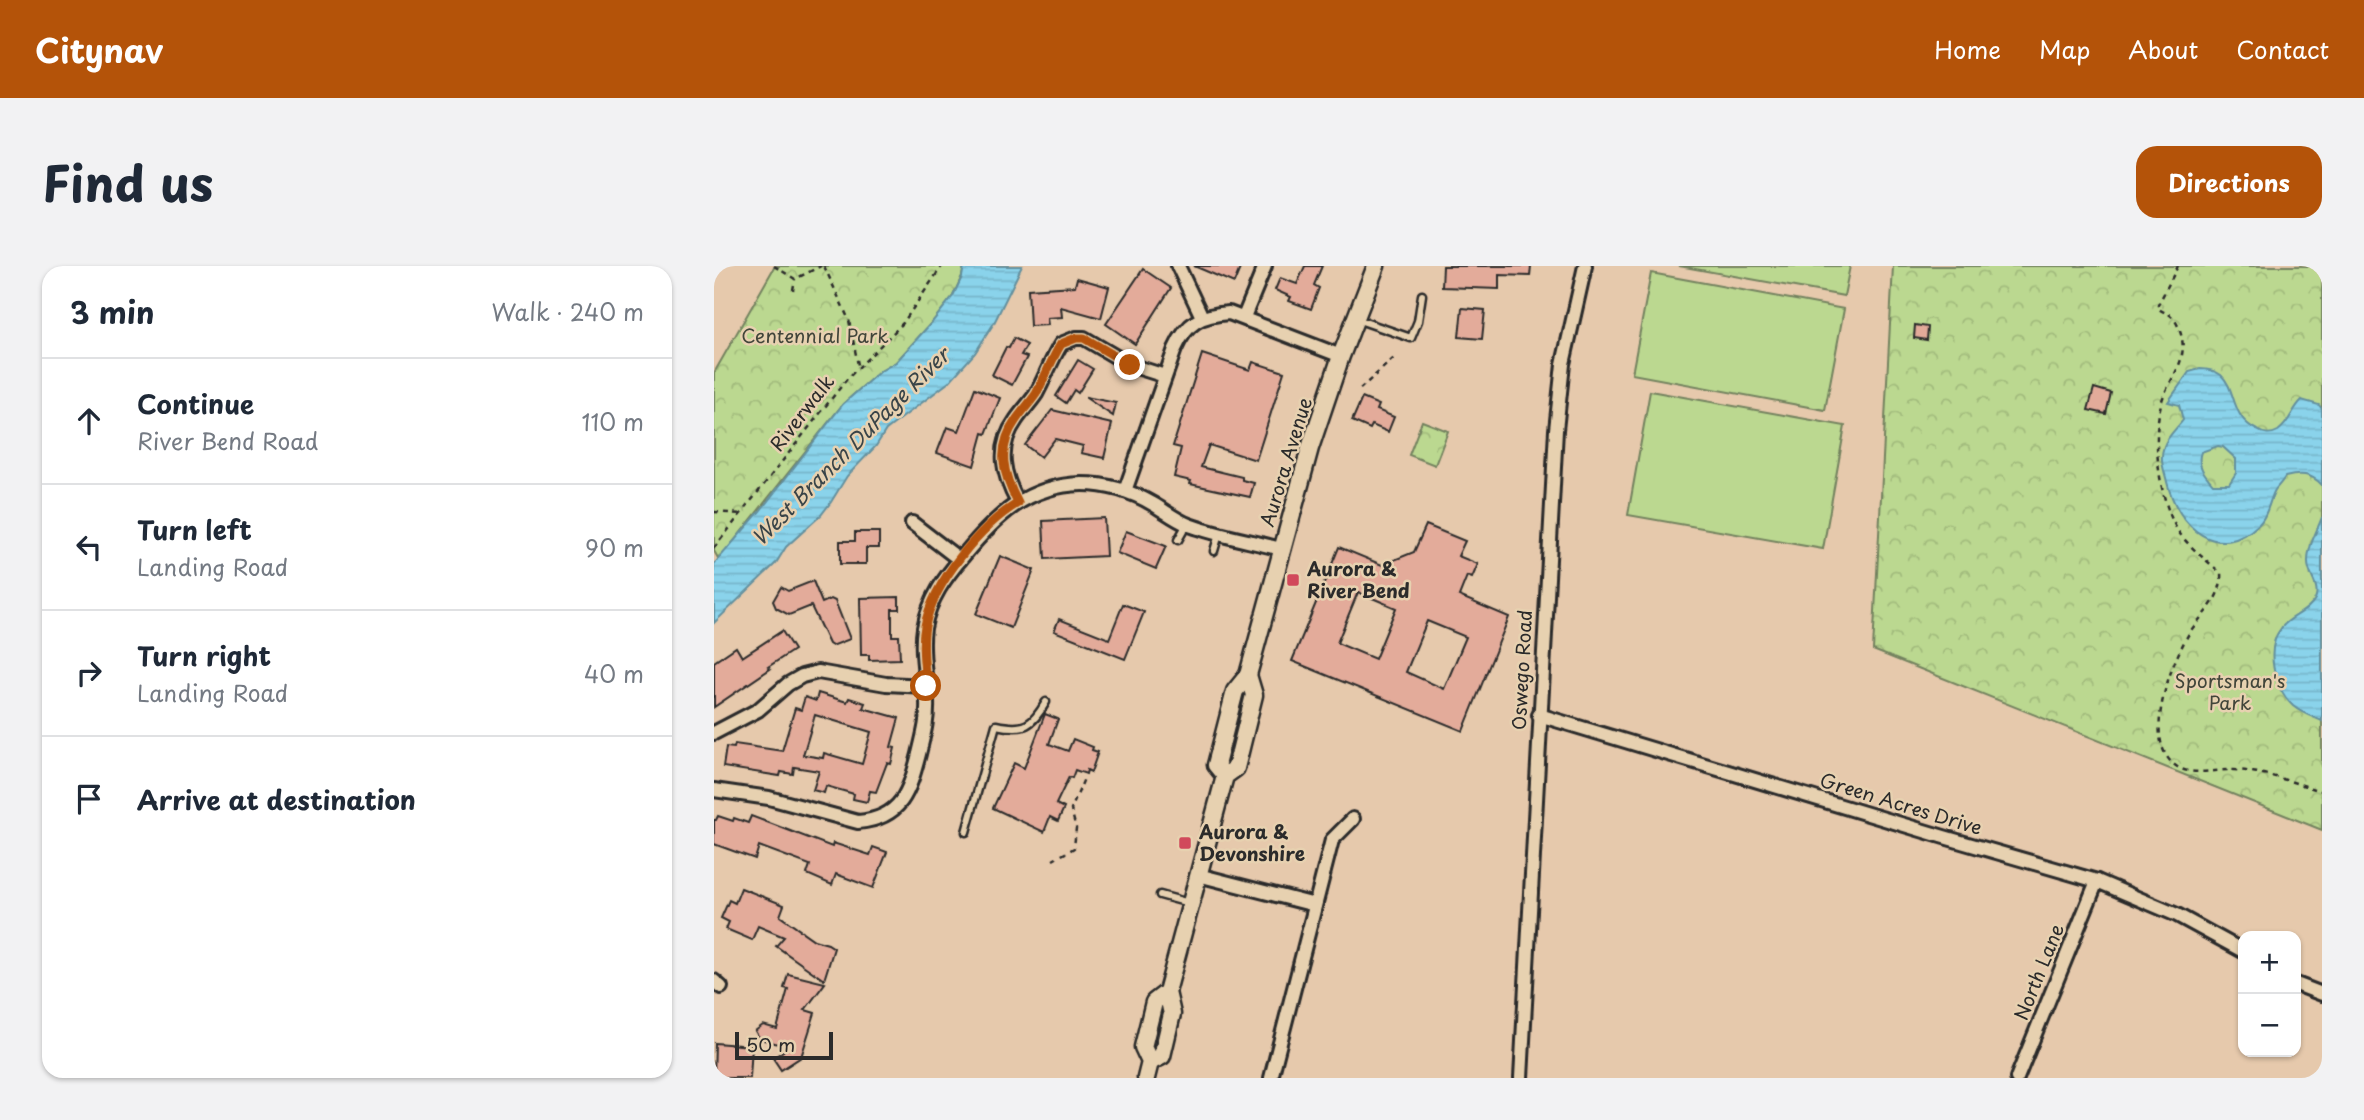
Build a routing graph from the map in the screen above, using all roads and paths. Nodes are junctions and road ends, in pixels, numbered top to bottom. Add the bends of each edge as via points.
1 (774, 266) edge
2 (823, 266) edge
3 (942, 266) edge
4 (1178, 266) edge
5 (1265, 266) edge
6 (1376, 266) edge
7 (1586, 266) edge
8 (2178, 266) edge
9 (795, 279) junction
10 (793, 290) dead end
11 (1422, 295) dead end
12 (1202, 317) junction
13 (1244, 317) junction
14 (1356, 319) junction
15 (1341, 356) junction
16 (1394, 358) dead end
17 (859, 366) junction
18 (1165, 376) junction
19 (1360, 389) dead end
20 (1125, 491) junction
21 (1018, 503) junction
22 (714, 512) edge
23 (741, 514) junction
24 (912, 523) dead end
25 (1186, 524) junction
26 (1219, 534) junction
27 (1178, 540) dead end
28 (714, 548) edge
29 (1281, 550) junction
30 (1214, 551) dead end
31 (960, 560) junction
32 (926, 686) junction
33 (1046, 702) dead end
34 (1539, 715) junction
35 (714, 733) edge
36 (1085, 776) dead end
37 (714, 790) edge
38 (2322, 791) edge
39 (1353, 820) dead end
40 (967, 832) dead end
41 (1053, 860) dead end
42 (1198, 875) junction
43 (2097, 881) junction
44 (1160, 894) dead end
45 (1190, 904) junction
46 (1315, 905) junction
47 (2238, 948) edge
48 (2301, 986) edge
49 (2322, 995) edge
50 (1148, 1070) edge
51 (1271, 1078) edge
52 (1521, 1078) edge
53 (2017, 1078) edge

1 - 9 path
2 - 9 path
2 - 17 path via 849,320
3 - 17 path, Riverwalk via 902,323
4 - 12 street
5 - 13 street
6 - 14 main road, Aurora Avenue
7 - 34 street, Oswego Road via 1558,406
8 - 38 path via 2157,307 2171,316 2182,338 2181,360 2164,396 2157,455 2163,499 2179,532 2221,573 2221,579 2214,602 2187,637 2172,671 2158,723 2161,749 2187,771 2248,771
9 - 10 path
11 - 14 lane via 1411,338
12 - 13 street via 1229,313
12 - 18 street via 1180,338
13 - 15 street
14 - 15 main road, Aurora Avenue
15 - 29 main road, Aurora Avenue
16 - 19 path
17 - 23 path, Riverwalk
18 - 20 street
18 - 21 street via 1130,365 1084,338 1061,344 1003,447 1004,471
20 - 21 street via 1067,485
20 - 25 street
21 - 31 street via 996,519
22 - 23 path
23 - 28 path, Riverwalk
24 - 31 street
25 - 26 street
25 - 27 lane
26 - 29 street
26 - 30 lane
29 - 42 main road, Aurora Avenue via 1248,675 1254,695 1236,768 1225,776
31 - 32 street via 939,587 928,614 923,642
32 - 35 street via 818,672 788,684 758,710
32 - 37 street via 927,717 911,784 901,802 884,816 871,821 842,820 769,797
33 - 40 lane via 1026,726 996,724
34 - 43 street, Green Acres Drive
34 - 52 street, Oswego Road
36 - 41 path via 1071,810 1076,828 1074,848
39 - 46 street via 1332,840
42 - 45 main road, Aurora Avenue
42 - 46 street
43 - 47 street, Green Acres Drive via 2177,915
43 - 53 street, North Lane
44 - 45 lane
45 - 50 main road, Aurora Avenue via 1167,992 1154,1002 1143,1046
46 - 51 street
48 - 49 street

